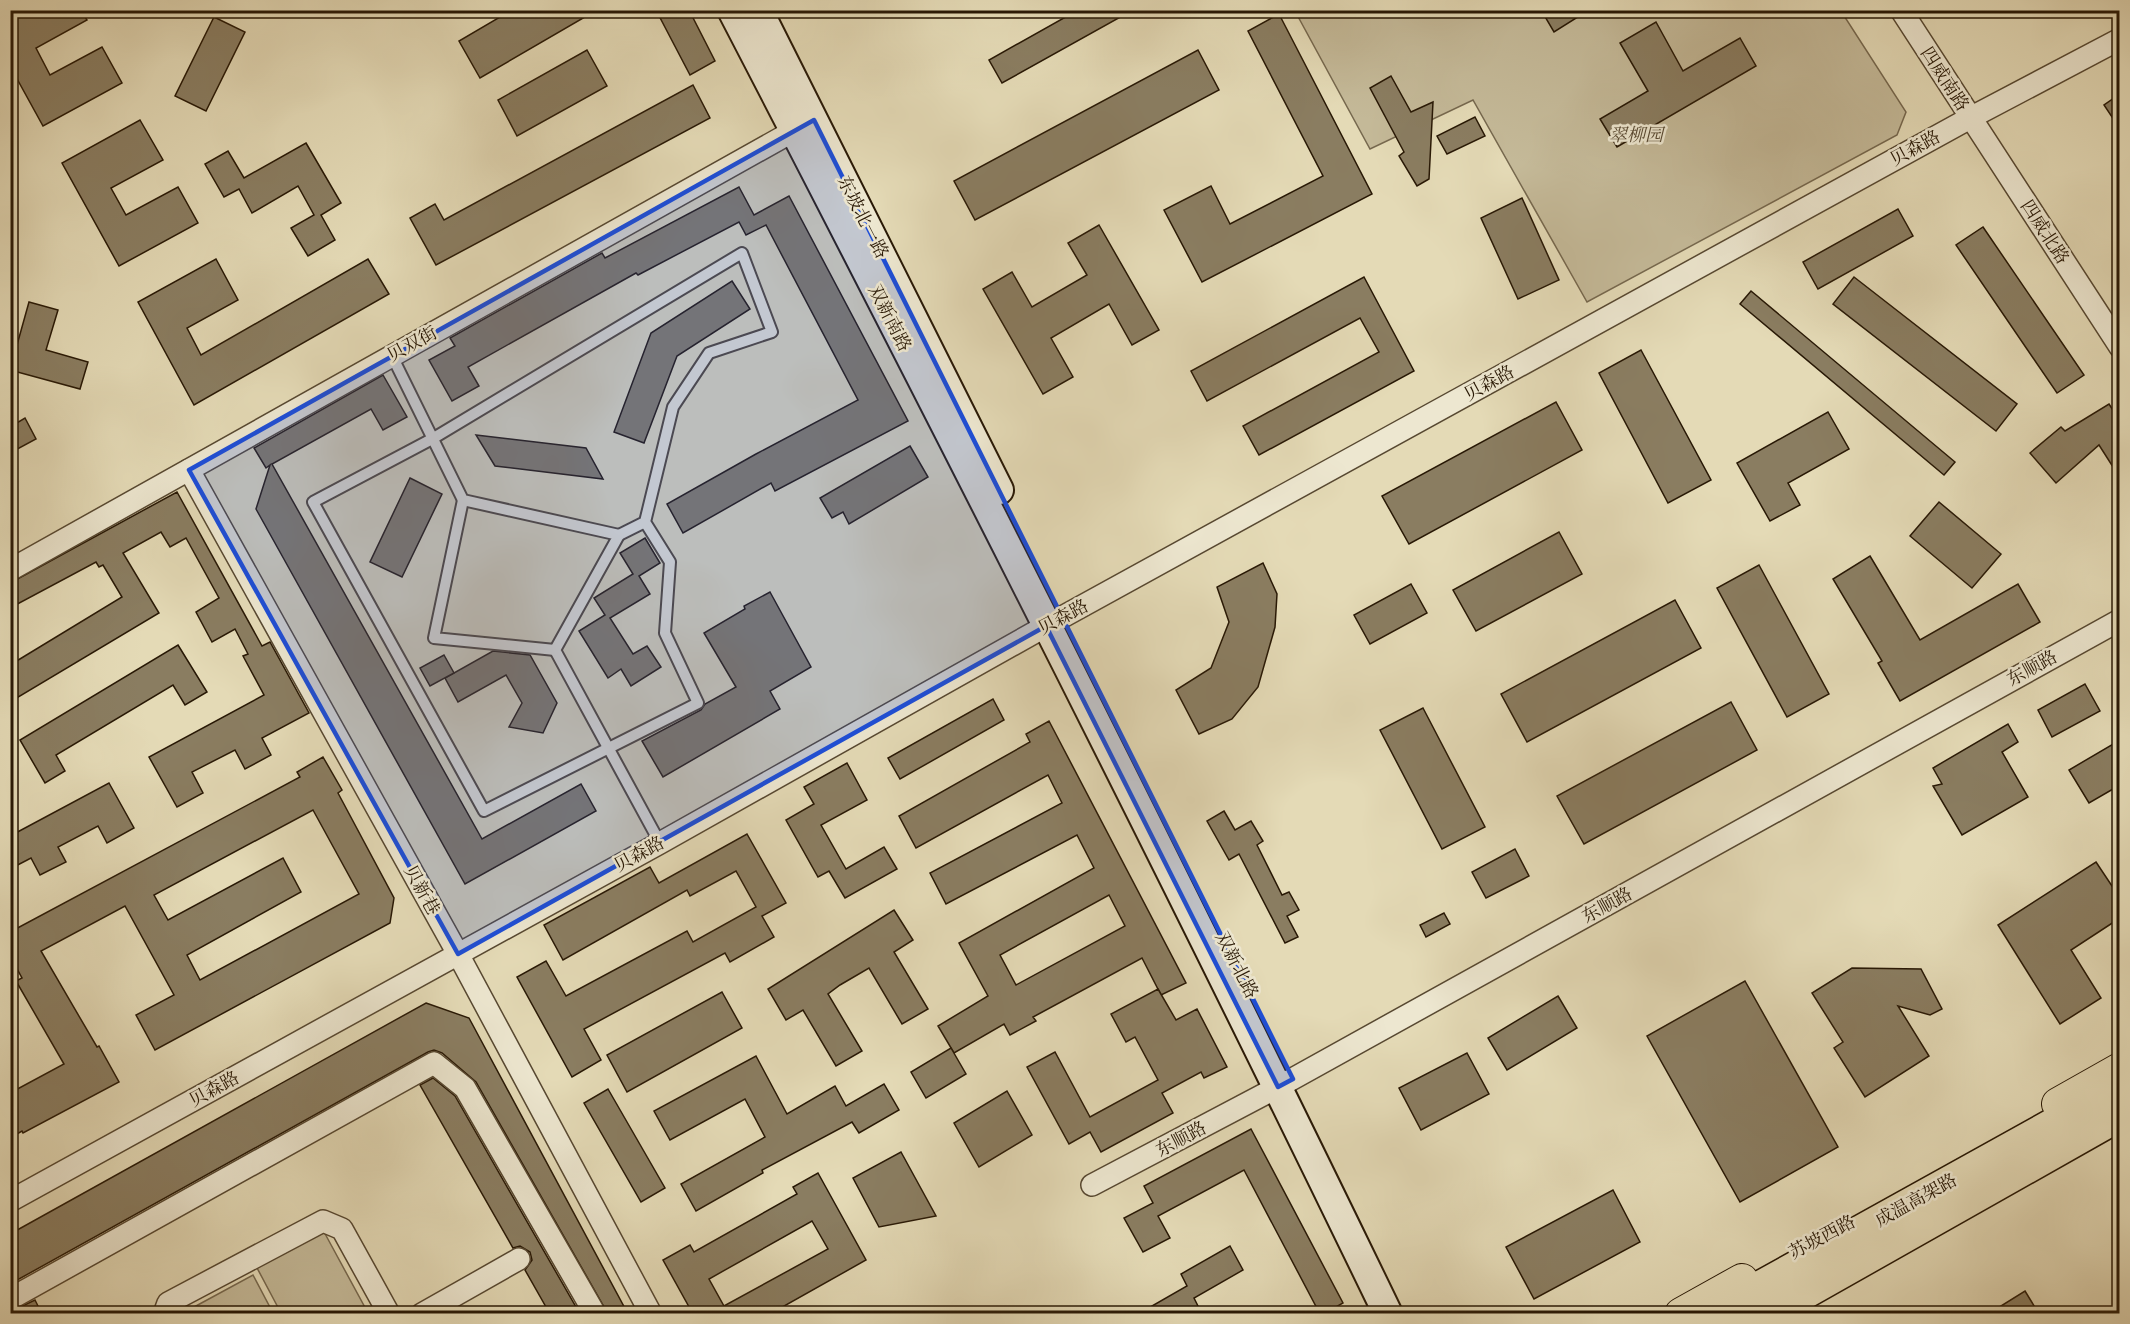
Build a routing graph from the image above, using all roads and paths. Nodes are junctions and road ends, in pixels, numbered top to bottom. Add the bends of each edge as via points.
1 (732, 10) edge
2 (758, 10) edge
3 (1901, 10) edge
4 (2120, 39) edge
5 (1970, 118) junction
6 (804, 125) junction
7 (2120, 347) edge
8 (392, 356) junction
9 (432, 439) junction
10 (189, 470) junction
11 (463, 500) junction
12 (645, 522) junction
13 (618, 535) junction
14 (10, 570) edge
15 (2120, 620) edge
16 (1055, 622) junction
17 (555, 650) junction
18 (608, 747) junction
19 (660, 843) junction
20 (458, 954) junction
21 (2120, 1069) edge
22 (1286, 1083) junction
23 (2120, 1088) edge
24 (2120, 1114) edge
25 (2120, 1133) edge
26 (1092, 1185) dead end
27 (10, 1200) edge
28 (519, 1259) dead end
29 (10, 1299) edge
30 (164, 1314) edge
31 (388, 1314) edge
32 (422, 1314) edge
33 (595, 1314) edge
34 (651, 1314) edge
35 (1388, 1314) edge
36 (1409, 1314) edge
37 (1680, 1314) edge
38 (1713, 1314) edge
39 (1766, 1314) edge
40 (1794, 1314) edge

1 - 6 street, 双新南路
2 - 6 street
3 - 5 street, 四威南路
4 - 5 street, 贝森路
5 - 7 street, 四威北路
5 - 16 street, 贝森路
6 - 8 street, 贝双街
6 - 16 street, 双新南路
8 - 9 lane
8 - 10 street, 贝双街
9 - 11 lane
9 - 12 lane via 742,253 772,332 710,353 673,407
9 - 18 lane via 313,502 484,811
10 - 14 street, 贝双街
10 - 20 street, 贝新巷
11 - 13 lane
11 - 17 lane via 434,638
12 - 13 lane
12 - 18 lane via 670,562 665,633 698,703
13 - 17 lane
15 - 22 street, 东顺路
16 - 19 street, 贝森路
16 - 22 street, 双新北路
17 - 18 lane
18 - 19 lane
19 - 20 street, 贝森路
20 - 27 street, 贝森路
20 - 34 street, 贝新巷
21 - 37 main road, 苏坡西路
22 - 26 street, 东顺路
22 - 35 street, 双新北路
22 - 36 street, 双新北路
23 - 38 highway, 成温高架路
24 - 39 highway, 成温高架路
25 - 40 main road
28 - 32 street
29 - 33 street via 434,1063 465,1088
30 - 31 street via 168,1303 323,1221 342,1229

